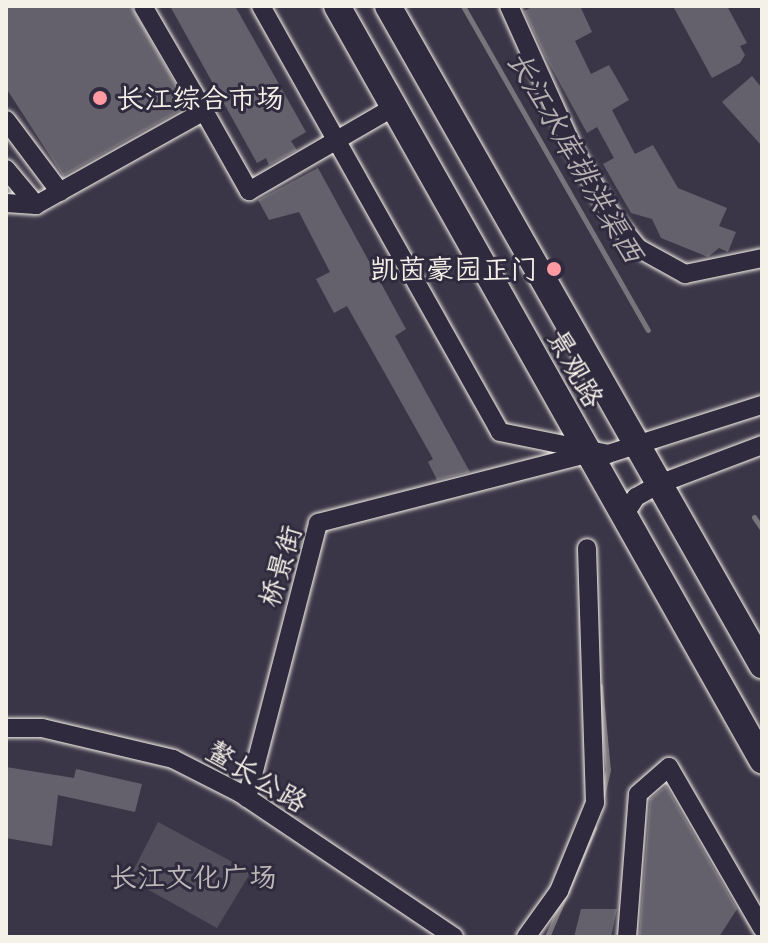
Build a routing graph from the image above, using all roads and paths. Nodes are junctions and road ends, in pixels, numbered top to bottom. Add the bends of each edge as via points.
1 (143, 6) edge
2 (261, 6) edge
3 (337, 6) edge
4 (388, 6) edge
5 (496, 6) edge
6 (509, 6) edge
7 (522, 46) junction
8 (394, 107) junction
9 (204, 111) junction
10 (6, 120) edge
11 (337, 140) junction
12 (6, 169) edge
13 (60, 192) junction
14 (6, 203) edge
15 (36, 205) junction
16 (762, 258) edge
17 (762, 405) edge
18 (637, 442) junction
19 (762, 445) edge
20 (587, 453) junction
21 (659, 484) junction
22 (623, 517) junction
23 (587, 548) dead end
24 (762, 665) edge
25 (6, 728) edge
26 (762, 760) edge
27 (247, 798) junction
28 (762, 928) edge
29 (434, 930) edge
30 (454, 937) edge
31 (526, 937) edge
32 (627, 937) edge

1 - 9 street
2 - 11 street
3 - 8 main road, 景观路
4 - 18 main road, 景观路
5 - 7 street
6 - 7 street
7 - 16 street via 609,212 638,248 685,274
8 - 11 street
8 - 20 main road, 景观路
9 - 11 street via 249,191
9 - 13 street
10 - 13 street
11 - 20 street via 500,432
12 - 15 street
13 - 15 street
14 - 15 street
17 - 18 street
18 - 20 street via 608,454
18 - 21 main road, 景观路
19 - 21 street
20 - 22 main road, 景观路
20 - 27 street, 桥景街 via 318,523
21 - 22 street via 636,497
21 - 24 main road, 景观路
22 - 26 main road, 景观路
23 - 31 street via 595,803 559,891
25 - 27 street, 鳌长公路 via 42,728 173,759
27 - 29 street, 鳌长公路
28 - 32 street via 669,767 638,794
29 - 30 street, 鳌长公路

